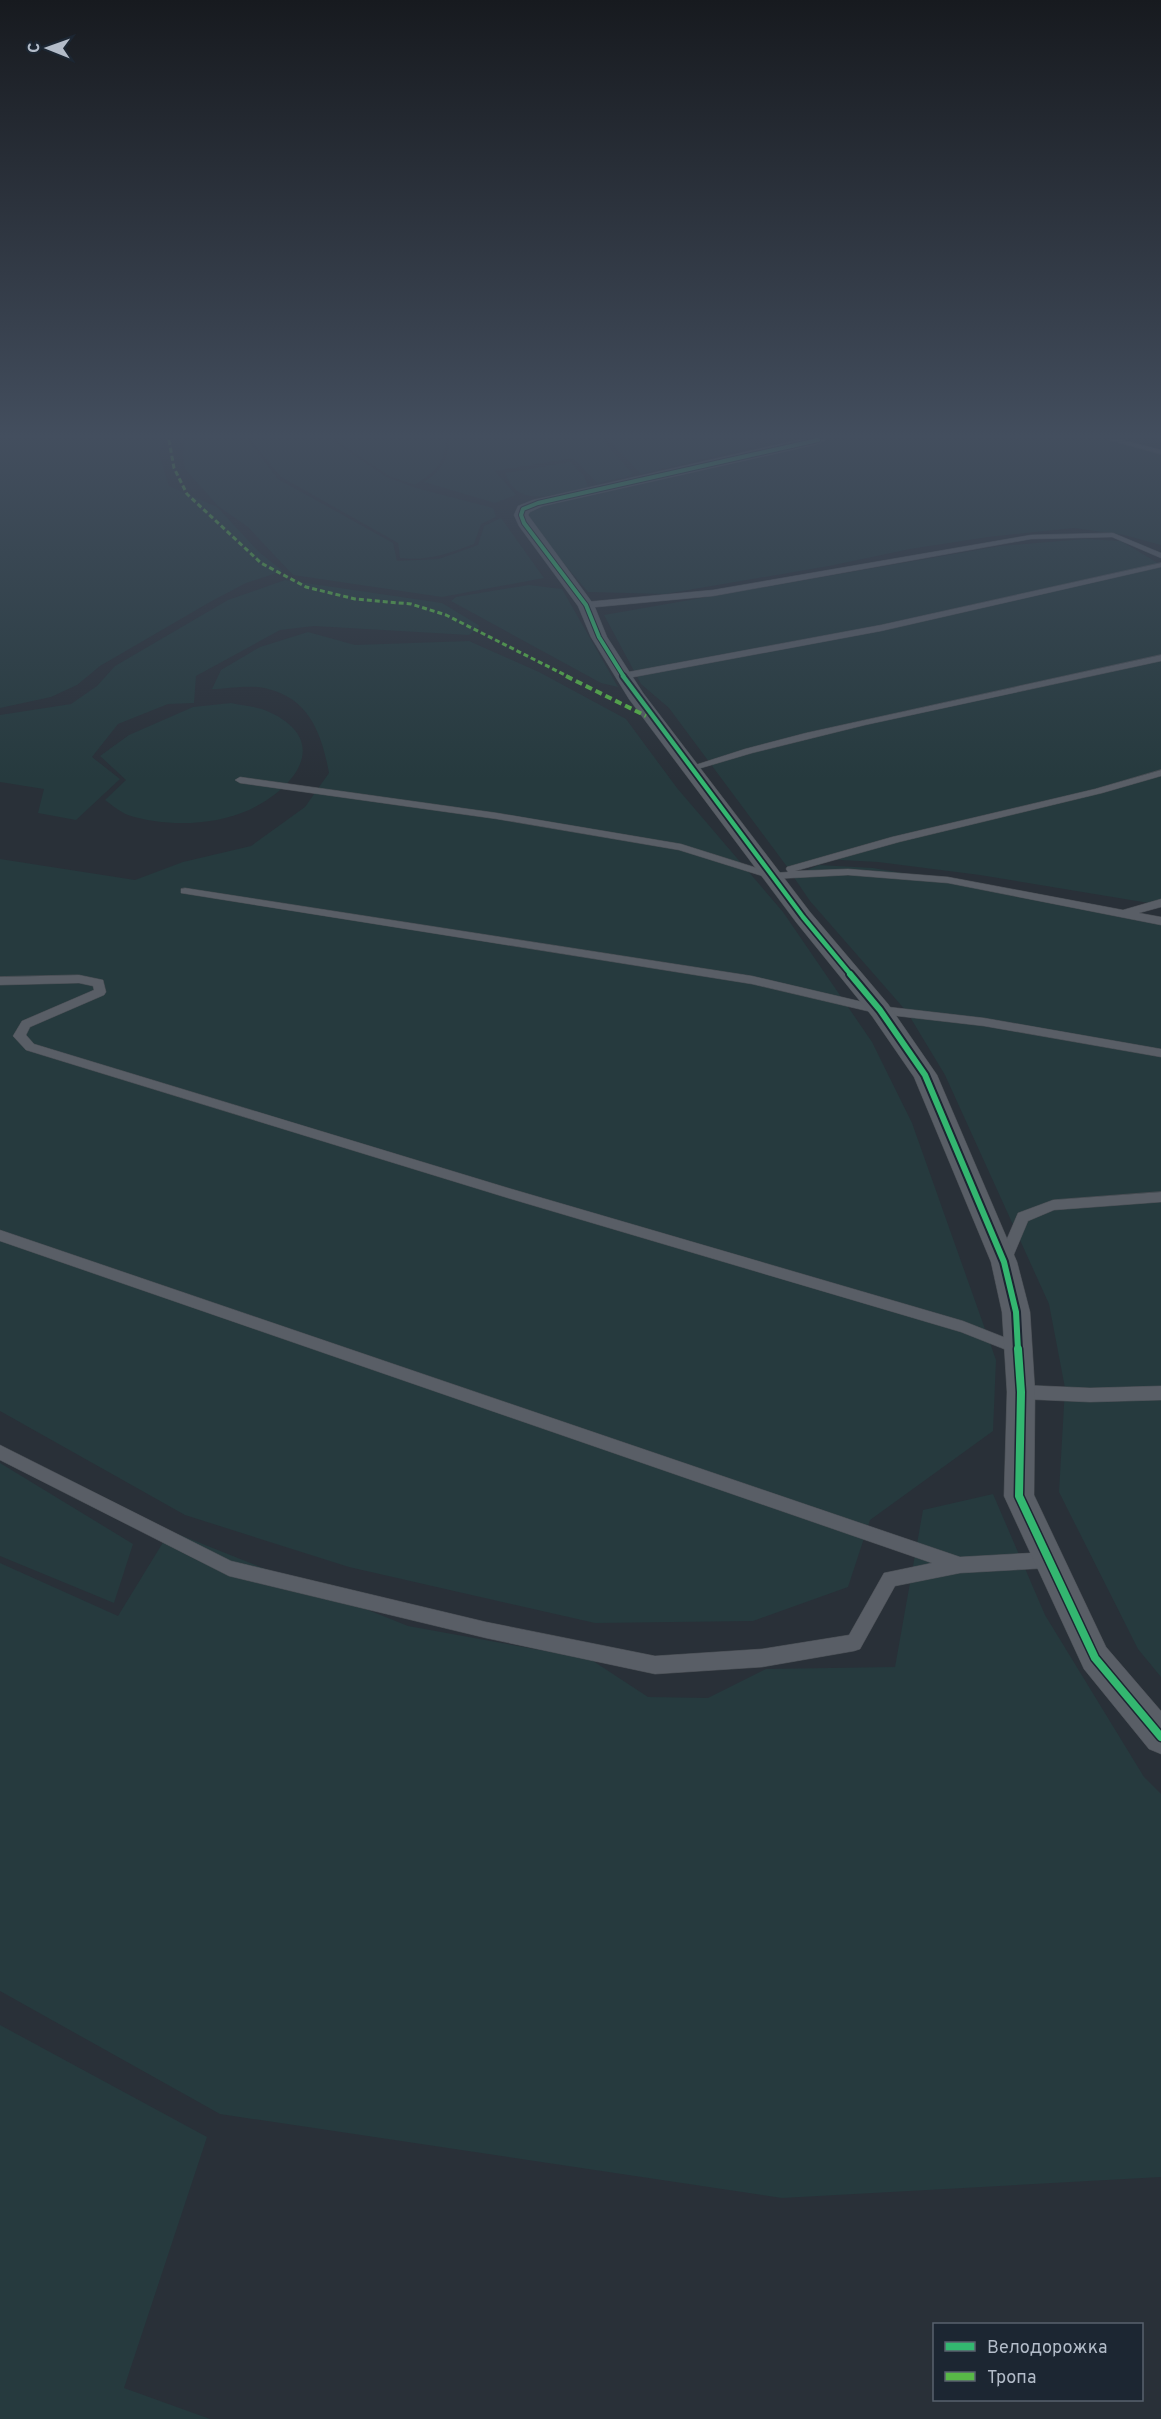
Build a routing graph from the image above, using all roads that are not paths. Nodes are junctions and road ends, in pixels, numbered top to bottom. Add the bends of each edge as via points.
1 (546, 553) edge
2 (939, 553) edge
3 (1161, 565) edge
4 (585, 605) junction
5 (1161, 658) edge
6 (623, 676) junction
7 (691, 768) junction
8 (1161, 773) edge
9 (240, 780) dead end
10 (772, 876) junction
11 (185, 891) dead end
12 (1161, 903) edge
13 (1121, 915) junction
14 (1161, 921) edge
15 (0, 981) edge
16 (880, 1010) junction
17 (1161, 1053) edge
18 (1161, 1197) edge
19 (0, 1235) edge
20 (1004, 1262) junction
21 (1018, 1349) junction
22 (1021, 1392) junction
23 (1161, 1393) edge
24 (0, 1452) edge
25 (1049, 1560) junction
26 (960, 1565) junction
27 (1161, 1737) edge

1 - 4 street
2 - 4 lane via 713,592
3 - 6 lane via 880,628
4 - 6 street
5 - 7 lane via 872,720
6 - 7 street
7 - 10 street
8 - 10 lane via 873,845
9 - 10 lane via 681,846
10 - 13 lane via 848,872 948,880
10 - 16 street
11 - 16 lane via 752,980
12 - 13 lane
13 - 14 lane
15 - 21 lane via 79,979 99,983 100,992 26,1024 19,1036 30,1047 963,1327
16 - 17 lane via 984,1022
16 - 20 street via 925,1075
18 - 20 lane via 1053,1205 1023,1217
19 - 26 lane
20 - 21 street via 1016,1312
21 - 22 street
22 - 23 lane
22 - 25 street via 1019,1496
24 - 26 lane via 229,1568 486,1630 655,1665 762,1658 854,1643 890,1579
25 - 26 lane
25 - 27 street via 1095,1658

